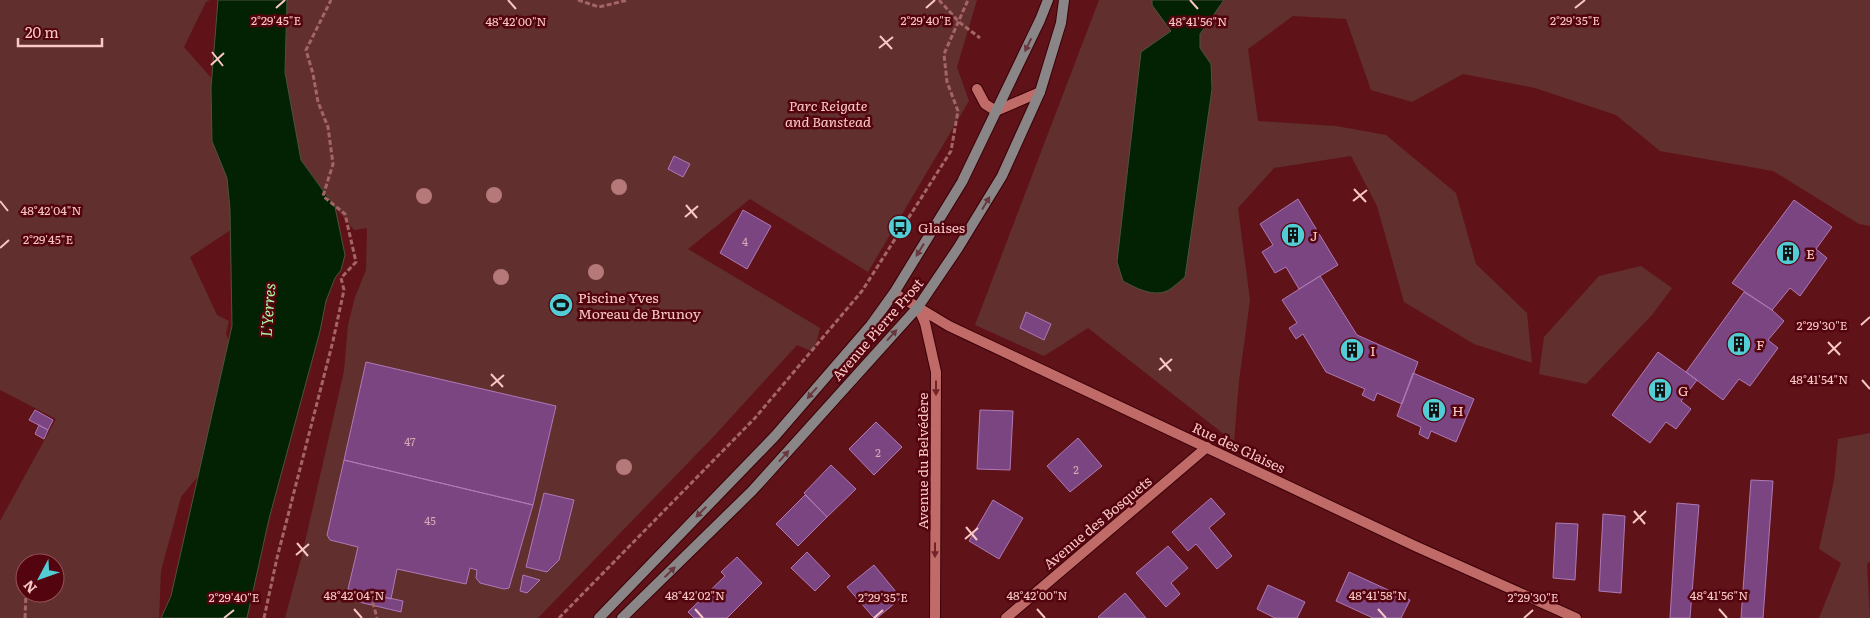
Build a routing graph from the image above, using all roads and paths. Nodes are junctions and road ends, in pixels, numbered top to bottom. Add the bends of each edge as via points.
1 (331, 0) edge
2 (578, 0) edge
3 (628, 0) edge
4 (939, 0) edge
5 (968, 0) edge
6 (1048, 0) edge
7 (1064, 0) edge
8 (959, 22) junction
9 (980, 38) dead end
10 (977, 89) dead end
11 (1040, 92) junction
12 (996, 111) junction
13 (894, 293) junction
14 (918, 307) junction
15 (1207, 447) junction
16 (371, 595) dead end
17 (26, 603) edge
18 (25, 618) edge
19 (264, 618) edge
20 (377, 618) edge
21 (559, 618) edge
22 (599, 618) edge
23 (622, 618) edge
24 (935, 618) edge
25 (1006, 618) edge
26 (1576, 618) edge

1 - 19 path via 306,50 318,102 328,127 332,164 323,196 345,214 356,262 341,278 344,290 333,341 276,558
2 - 3 path via 600,7
4 - 8 path
5 - 8 path
6 -> 12 main road, Avenue Pierre Prost
7 - 11 main road, Avenue Pierre Prost via 1061,23
8 - 9 path
8 - 21 path via 944,54 947,82 958,111 951,151 862,291 755,418
10 - 12 street via 985,104
11 - 12 street
14 -> 11 main road, Avenue Pierre Prost via 1002,176
12 -> 13 main road, Avenue Pierre Prost via 962,182
13 - 14 street, Rue des Glaises
13 -> 22 main road, Avenue Pierre Prost via 871,325 774,436
14 - 15 street, Rue des Glaises via 949,326
23 -> 14 main road, Avenue Pierre Prost via 752,491
14 -> 24 street, Avenue du Belvédère via 936,372
15 - 25 street, Avenue des Bosquets
15 - 26 street, Rue des Glaises
16 - 20 path
17 - 18 path

